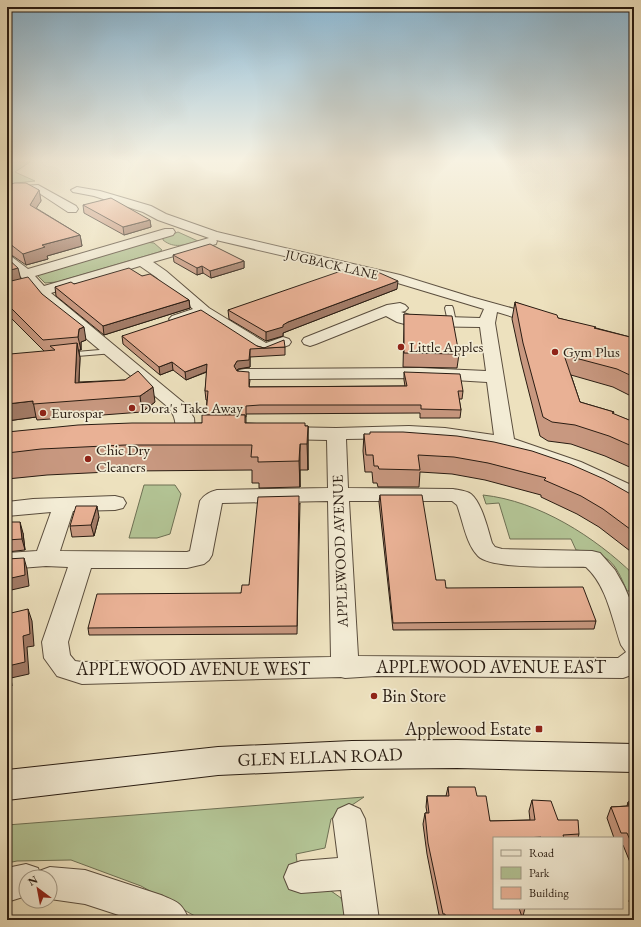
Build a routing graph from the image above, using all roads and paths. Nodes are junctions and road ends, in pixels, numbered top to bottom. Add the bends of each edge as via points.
1 (66, 205) edge
2 (86, 205) edge
3 (135, 205) edge
4 (72, 209) junction
5 (55, 213) dead end
6 (169, 232) dead end
7 (148, 239) junction
8 (211, 241) dead end
9 (176, 251) junction
10 (7, 260) edge
11 (141, 261) junction
12 (30, 284) junction
13 (495, 307) junction
14 (405, 308) dead end
15 (387, 310) junction
16 (204, 311) junction
17 (487, 323) junction
18 (160, 324) edge
19 (552, 324) edge
20 (283, 342) edge
21 (110, 344) junction
22 (60, 356) edge
23 (309, 373) junction
24 (245, 374) edge
25 (495, 377) junction
26 (186, 433) edge
27 (264, 433) edge
28 (336, 434) junction
29 (505, 442) junction
30 (338, 494) junction
31 (634, 496) edge
32 (115, 503) dead end
33 (64, 505) junction
34 (7, 509) edge
35 (46, 558) junction
36 (82, 560) junction
37 (7, 561) edge
38 (634, 645) edge
39 (634, 660) edge
40 (345, 668) junction
41 (634, 758) edge
42 (7, 786) edge
43 (349, 819) dead end
44 (355, 873) junction
45 (301, 877) dead end
46 (18, 882) edge
47 (58, 884) edge
48 (7, 885) edge
49 (172, 920) edge
50 (362, 920) edge

1 - 4 street
2 - 4 street
3 - 13 street, JUGBACK LANE via 213,235 395,278
4 - 5 street
6 - 7 street
7 - 9 street
7 - 12 street
8 - 9 street
9 - 11 street
10 - 12 street
11 - 12 street
11 - 16 street via 185,293
12 - 21 street
13 - 17 street via 491,309
13 - 19 street, JUGBACK LANE
14 - 15 street
15 - 17 street via 402,319 412,321 450,315
15 - 23 street via 310,343
16 - 18 street
16 - 20 street via 264,349
17 - 25 street
21 - 22 lane
21 - 26 street via 182,411 187,422
23 - 24 street
23 - 25 street via 420,373
25 - 29 street
27 - 28 street
28 - 29 street via 416,432
28 - 30 street, APPLEWOOD AVENUE
29 - 31 street via 574,466
30 - 36 street via 217,497 211,501 201,555 196,558
30 - 38 street via 453,494 463,498 468,505 482,546 487,552 499,556 592,559 608,577
30 - 40 street, APPLEWOOD AVENUE
32 - 33 street
33 - 34 street
33 - 35 street
35 - 36 street
35 - 37 street
36 - 40 street, APPLEWOOD AVENUE WEST via 55,642 57,658 66,669 82,673
39 - 40 street, APPLEWOOD AVENUE EAST via 623,668
41 - 42 street, GLEN ELLAN ROAD via 457,754 258,759 210,762
43 - 44 street
44 - 45 street
44 - 50 street
46 - 48 street
47 - 49 street via 86,887 161,912

